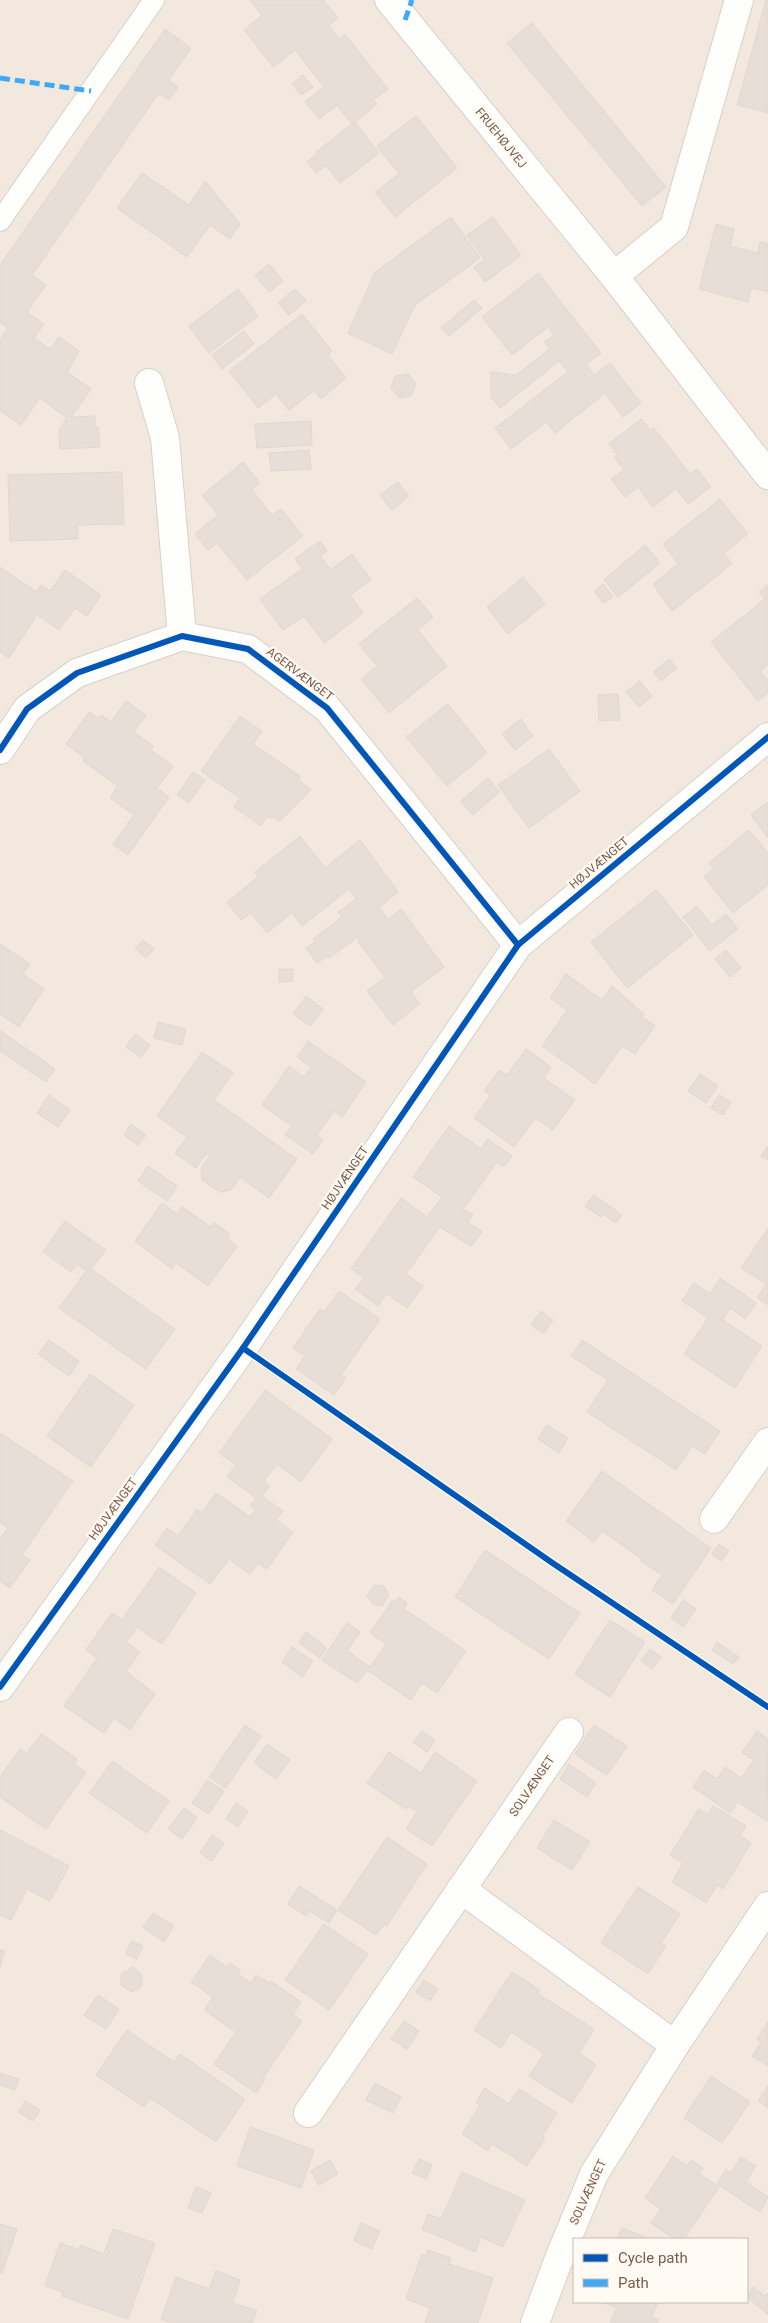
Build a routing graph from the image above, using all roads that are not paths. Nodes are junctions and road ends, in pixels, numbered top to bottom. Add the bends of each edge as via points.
1 (154, 0) edge
2 (389, 0) edge
3 (739, 0) edge
4 (0, 221) edge
5 (614, 276) junction
6 (149, 383) dead end
7 (768, 475) edge
8 (182, 636) junction
9 (768, 737) edge
10 (0, 750) edge
11 (518, 945) junction
12 (768, 1442) edge
13 (714, 1519) dead end
14 (0, 1687) edge
15 (569, 1732) dead end
16 (461, 1889) junction
17 (768, 1906) edge
18 (675, 2045) junction
19 (308, 2113) dead end
20 (534, 2323) edge

1 - 4 lane
2 - 5 street, FRUEHØJVEJ
3 - 5 street via 674,227
5 - 7 street, FRUEHØJVEJ
6 - 8 street via 164,438
8 - 10 street via 77,673 27,709
8 - 11 street, AGERVÆNGET via 248,649 327,708
9 - 11 street, HØJVÆNGET
11 - 14 street, HØJVÆNGET via 243,1348
12 - 13 street
15 - 16 street, SOLVÆNGET
16 - 18 street
16 - 19 street, SOLVÆNGET
17 - 18 street, SOLVÆNGET
18 - 20 street, SOLVÆNGET via 594,2174

